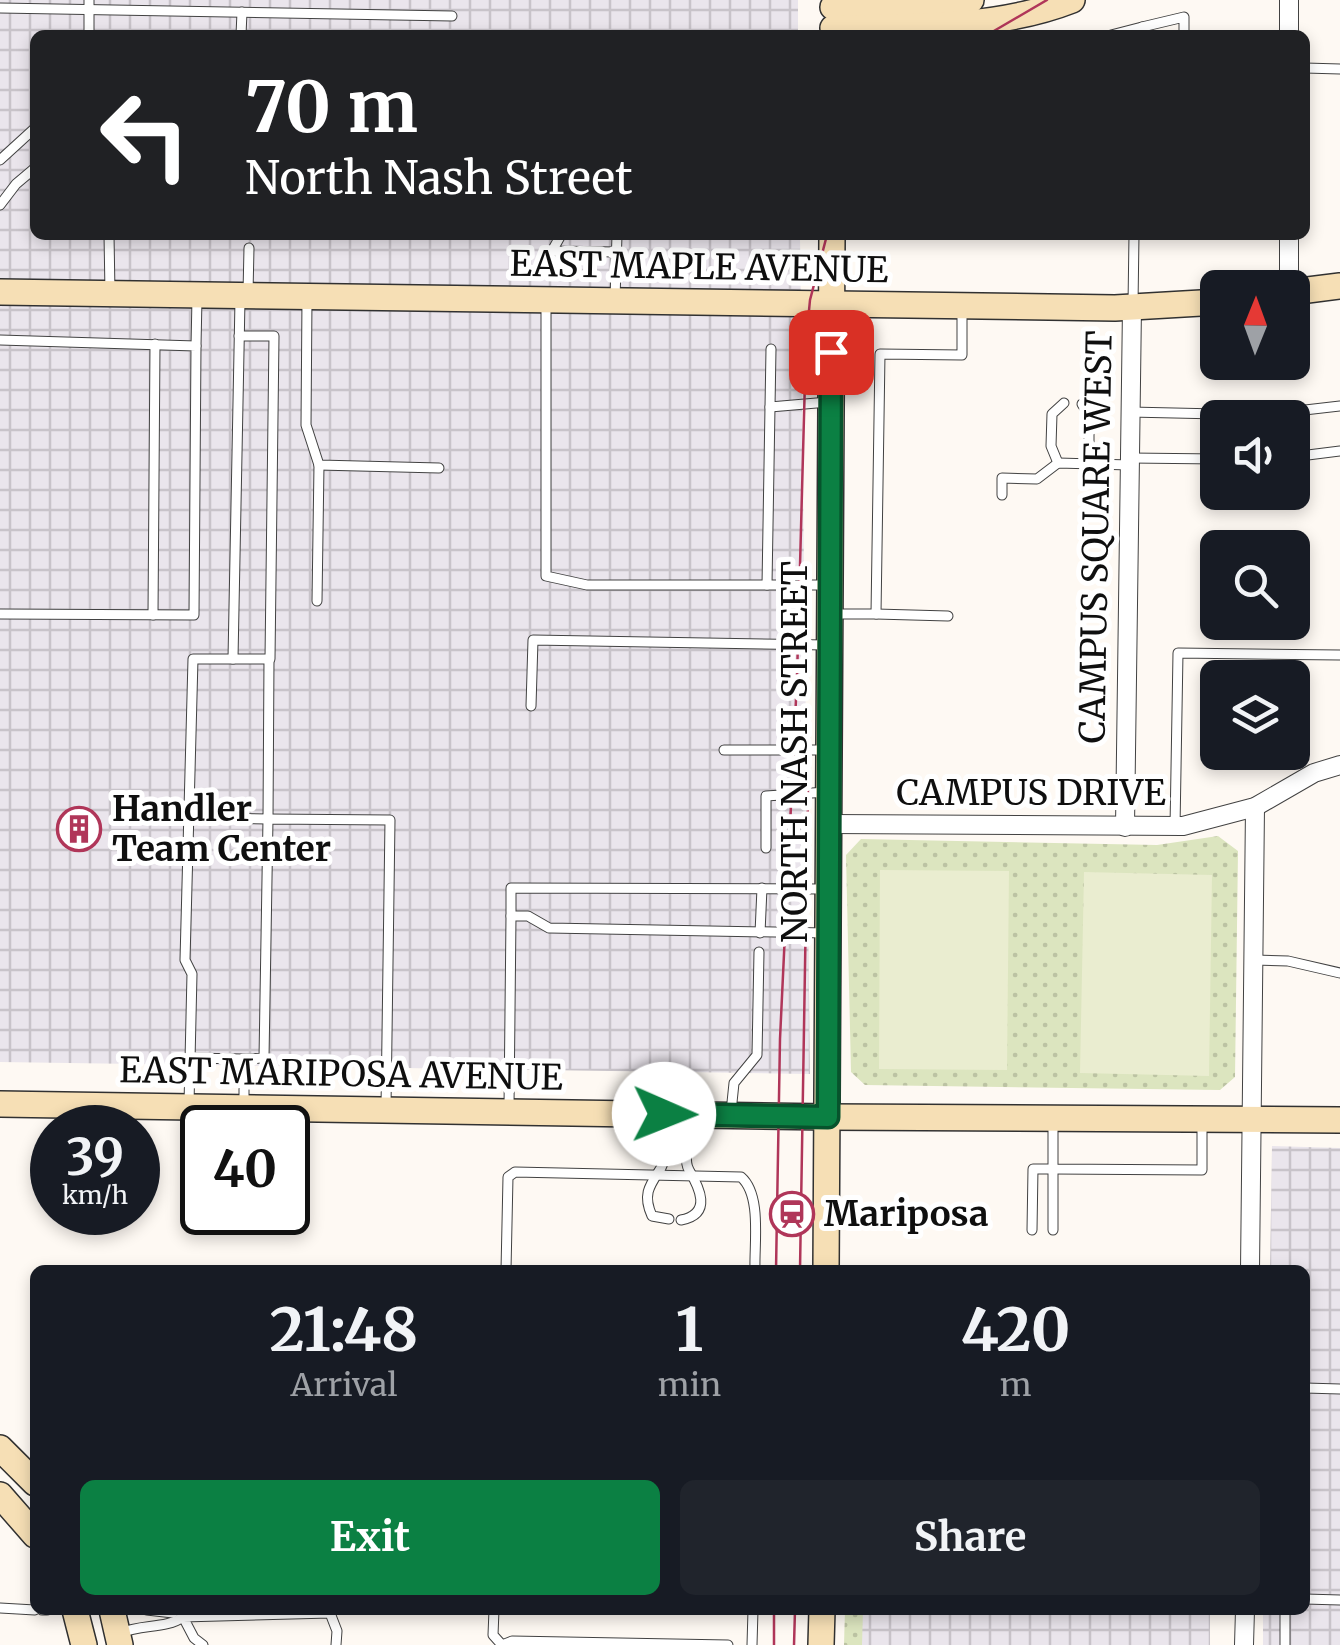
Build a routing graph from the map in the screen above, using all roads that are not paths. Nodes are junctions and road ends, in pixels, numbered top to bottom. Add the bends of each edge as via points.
1 (971, 0) edge
2 (1072, 0) edge
3 (1290, 0) edge
4 (89, 5) edge
5 (166, 5) edge
6 (0, 8) edge
7 (242, 12) junction
8 (452, 16) dead end
9 (833, 18) edge
10 (241, 30) edge
11 (1145, 30) edge
12 (1184, 30) edge
13 (1290, 30) edge
14 (1310, 68) edge
15 (1340, 69) edge
16 (30, 133) edge
17 (0, 160) edge
18 (30, 172) edge
19 (0, 204) edge
20 (109, 240) edge
21 (559, 240) edge
22 (617, 240) edge
23 (832, 240) edge
24 (1134, 240) edge
25 (1289, 240) edge
26 (249, 248) dead end
27 (616, 252) junction
28 (1290, 270) edge
29 (1340, 286) edge
30 (1310, 288) edge
31 (0, 292) edge
32 (110, 293) junction
33 (197, 295) junction
34 (244, 296) junction
35 (306, 296) junction
36 (546, 300) junction
37 (615, 302) junction
38 (1200, 303) edge
39 (831, 304) junction
40 (962, 306) junction
41 (1132, 307) junction
42 (239, 336) junction
43 (0, 340) edge
44 (155, 344) junction
45 (196, 346) junction
46 (771, 349) dead end
47 (831, 402) junction
48 (1064, 404) dead end
49 (1082, 404) dead end
50 (1340, 406) edge
51 (770, 407) junction
52 (1130, 412) junction
53 (1340, 452) edge
54 (1310, 455) edge
55 (1200, 459) edge
56 (1130, 461) junction
57 (1058, 464) junction
58 (1089, 464) junction
59 (318, 465) junction
60 (439, 468) dead end
61 (1002, 494) dead end
62 (767, 585) junction
63 (830, 585) junction
64 (317, 601) dead end
65 (0, 614) edge
66 (830, 614) junction
67 (876, 614) junction
68 (153, 615) junction
69 (948, 616) dead end
70 (830, 645) junction
71 (1340, 655) edge
72 (232, 659) junction
73 (270, 660) junction
74 (531, 706) dead end
75 (724, 750) dead end
76 (830, 750) junction
77 (1340, 765) edge
78 (830, 792) junction
79 (1255, 807) junction
80 (189, 818) junction
81 (268, 819) junction
82 (830, 824) junction
83 (1125, 827) junction
84 (1176, 827) junction
85 (766, 848) dead end
86 (762, 888) junction
87 (829, 889) junction
88 (511, 916) junction
89 (760, 933) junction
90 (829, 933) junction
91 (760, 952) dead end
92 (1254, 960) junction
93 (1340, 972) edge
94 (190, 1058) junction
95 (244, 1058) junction
96 (0, 1104) edge
97 (189, 1105) edge
98 (244, 1105) edge
99 (180, 1107) edge
100 (310, 1109) edge
101 (386, 1110) junction
102 (509, 1112) junction
103 (731, 1115) junction
104 (828, 1117) junction
105 (1053, 1118) junction
106 (1202, 1118) junction
107 (1253, 1118) junction
108 (1340, 1120) edge
109 (676, 1123) junction
110 (1053, 1169) junction
111 (656, 1173) junction
112 (694, 1174) junction
113 (668, 1220) dead end
114 (681, 1220) dead end
115 (1032, 1230) dead end
116 (1053, 1230) dead end
117 (506, 1265) edge
118 (755, 1265) edge
119 (826, 1265) edge
120 (1250, 1265) edge
121 (1310, 1388) edge
122 (1340, 1389) edge
123 (6, 1470) edge
124 (30, 1482) edge
125 (30, 1523) edge
126 (1310, 1599) edge
127 (1340, 1600) edge
128 (0, 1608) edge
129 (30, 1610) edge
130 (76, 1615) edge
131 (178, 1615) edge
132 (182, 1615) edge
133 (331, 1615) edge
134 (494, 1615) edge
135 (753, 1615) edge
136 (822, 1615) edge
137 (1245, 1615) edge
138 (1285, 1615) edge
139 (117, 1630) edge
140 (84, 1645) edge
141 (203, 1645) edge
142 (336, 1645) edge
143 (502, 1645) edge
144 (728, 1645) edge
145 (752, 1645) edge
146 (821, 1645) edge
147 (1244, 1645) edge
148 (1284, 1645) edge

1 - 9 street
2 - 9 street via 976,22
3 - 13 street
4 - 5 lane
4 - 6 lane
5 - 7 lane
7 - 8 lane
7 - 10 lane
11 - 12 lane via 1184,17
14 - 15 lane
16 - 17 lane
18 - 19 lane
20 - 32 lane
21 - 27 lane via 552,251
22 - 27 lane
23 - 39 street, NORTH NASH STREET
24 - 41 lane
25 - 28 street
26 - 34 lane
27 - 37 lane
29 - 30 street
31 - 32 street, EAST MAPLE AVENUE
32 - 33 street, EAST MAPLE AVENUE
33 - 34 street, EAST MAPLE AVENUE
33 - 45 lane
34 - 35 street, EAST MAPLE AVENUE
34 - 42 lane
35 - 36 street, EAST MAPLE AVENUE
35 - 59 lane via 306,425
36 - 37 street, EAST MAPLE AVENUE
36 - 62 lane via 546,576 588,585
37 - 39 street, EAST MAPLE AVENUE
38 - 41 street, EAST MAPLE AVENUE
39 - 40 street, EAST MAPLE AVENUE
39 - 47 street, NORTH NASH STREET
40 - 41 street, EAST MAPLE AVENUE
40 - 67 lane via 962,355 880,354
41 - 52 street, CAMPUS SQUARE WEST
42 - 72 lane
42 - 73 lane via 274,336
43 - 44 lane
44 - 45 lane
44 - 68 lane
45 - 68 lane via 194,616
46 - 51 lane
47 - 51 lane
47 - 63 street, NORTH NASH STREET
48 - 57 lane via 1052,414
49 - 58 lane via 1089,416
50 - 52 lane via 1262,415
51 - 62 lane
52 - 56 street, CAMPUS SQUARE WEST
53 - 54 lane
55 - 56 lane
56 - 58 lane
56 - 83 street, CAMPUS SQUARE WEST
57 - 58 lane
57 - 61 lane via 1037,479 1002,478
59 - 60 lane
59 - 64 lane
62 - 63 lane
63 - 66 street, NORTH NASH STREET
65 - 68 lane
66 - 67 lane
66 - 70 street, NORTH NASH STREET
67 - 69 lane
70 - 74 lane via 532,640
70 - 76 street, NORTH NASH STREET
71 - 84 lane via 1178,653
72 - 73 lane
72 - 80 lane via 193,659
73 - 81 lane
75 - 76 lane
76 - 78 street, NORTH NASH STREET
77 - 79 street, CAMPUS DRIVE
78 - 82 street, NORTH NASH STREET
78 - 85 lane via 766,796
79 - 84 street, CAMPUS DRIVE
79 - 92 street
80 - 81 lane
80 - 94 lane
81 - 95 lane via 264,1058
81 - 101 lane via 390,820
82 - 83 street, CAMPUS DRIVE
82 - 87 street, NORTH NASH STREET
83 - 84 street, CAMPUS DRIVE
86 - 87 lane
86 - 88 lane via 511,888
86 - 89 lane
87 - 90 street, NORTH NASH STREET
88 - 89 lane via 528,916 548,928
88 - 102 lane
89 - 90 lane
90 - 104 street, NORTH NASH STREET
91 - 103 lane via 757,1055 734,1083
92 - 93 lane
92 - 107 street
94 - 95 lane
94 - 97 lane
95 - 98 lane
96 - 99 street, EAST MARIPOSA AVENUE
100 - 101 street, EAST MARIPOSA AVENUE
101 - 102 street, EAST MARIPOSA AVENUE
102 - 109 street, EAST MARIPOSA AVENUE
103 - 104 street, EAST MARIPOSA AVENUE
103 - 109 street, EAST MARIPOSA AVENUE
104 - 105 street, EAST MARIPOSA AVENUE
104 - 119 street, NORTH NASH STREET
105 - 106 street, EAST MARIPOSA AVENUE
105 - 110 lane
106 - 107 street, EAST MARIPOSA AVENUE
106 - 110 lane via 1202,1170
107 - 108 street, EAST MARIPOSA AVENUE
107 - 120 street
109 - 111 lane
109 - 112 lane
110 - 115 lane via 1033,1169
110 - 116 lane
111 - 112 lane
111 - 113 lane via 648,1209
111 - 117 lane via 515,1172 508,1177
112 - 114 lane via 700,1203
112 - 118 lane via 740,1177 749,1184
121 - 122 lane
123 - 124 street
123 - 125 street
126 - 127 lane
128 - 129 lane
130 - 140 street
131 - 139 lane via 173,1624
132 - 141 lane
133 - 142 lane
134 - 143 lane via 493,1635
135 - 145 lane
136 - 146 street
137 - 147 street
138 - 148 lane
143 - 144 lane

